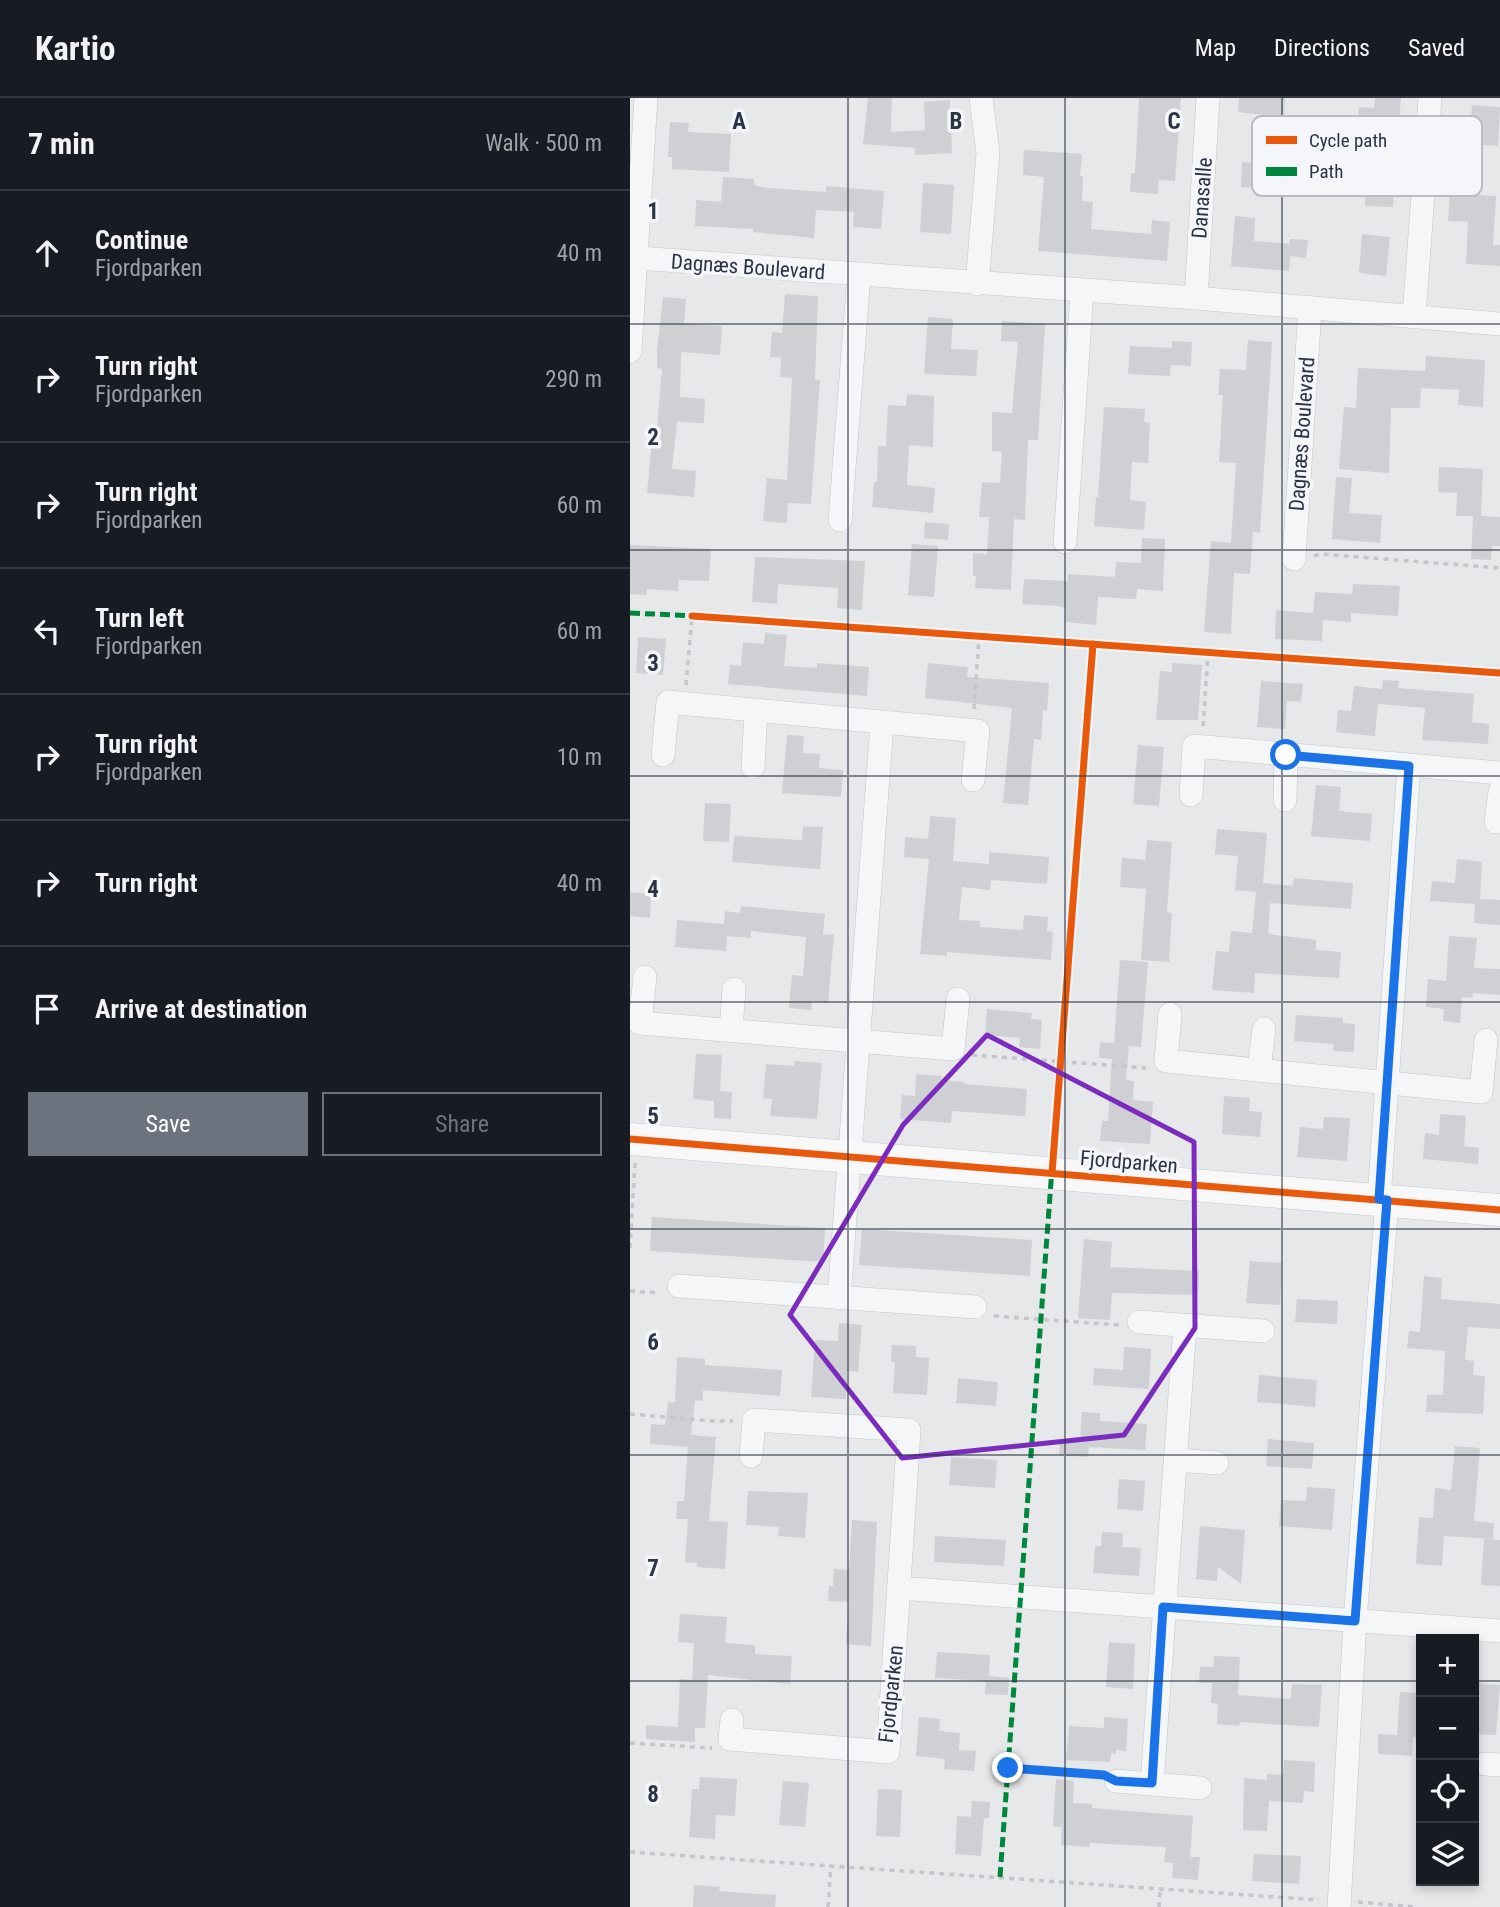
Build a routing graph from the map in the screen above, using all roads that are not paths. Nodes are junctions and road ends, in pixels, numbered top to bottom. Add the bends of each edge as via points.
1 (646, 98) edge
2 (981, 98) edge
3 (1208, 98) edge
4 (1430, 98) edge
5 (1429, 116) edge
6 (1423, 196) edge
7 (637, 258) junction
8 (859, 275) junction
9 (977, 284) junction
10 (1082, 291) junction
11 (1196, 298) junction
12 (1310, 308) junction
13 (1414, 317) junction
14 (1500, 324) edge
15 (630, 351) edge
16 (840, 520) dead end
17 (1065, 542) dead end
18 (1294, 559) road end
19 (756, 711) junction
20 (882, 724) junction
21 (663, 755) dead end
22 (1286, 755) junction
23 (1409, 766) junction
24 (753, 767) dead end
25 (1500, 773) edge
26 (973, 780) dead end
27 (1500, 792) edge
28 (1191, 795) dead end
29 (1285, 800) dead end
30 (1496, 822) dead end
31 (645, 977) dead end
32 (734, 989) dead end
33 (958, 999) dead end
34 (1170, 1014) dead end
35 (1264, 1029) dead end
36 (731, 1030) junction
37 (1486, 1040) dead end
38 (858, 1041) junction
39 (1259, 1070) junction
40 (1386, 1083) junction
41 (634, 1139) edge
42 (849, 1157) junction
43 (1383, 1200) junction
44 (1500, 1210) edge
45 (678, 1286) road end
46 (839, 1298) junction
47 (975, 1307) road end
48 (1139, 1322) road end
49 (1185, 1326) junction
50 (1263, 1331) dead end
51 (751, 1456) dead end
52 (1176, 1460) junction
53 (1217, 1463) dead end
54 (900, 1588) junction
55 (1163, 1607) junction
56 (1355, 1621) junction
57 (1500, 1631) edge
58 (731, 1729) road end
59 (1116, 1781) road end
60 (1152, 1783) junction
61 (1200, 1788) dead end
62 (1339, 1904) edge

1 - 7 street
2 - 9 street via 988,153
3 - 11 street, Danasalle
4 - 5 street
6 - 13 street
7 - 8 street, Dagnæs Boulevard
7 - 15 street
8 - 9 street, Dagnæs Boulevard
8 - 16 street
9 - 10 street, Dagnæs Boulevard
10 - 11 street, Dagnæs Boulevard
10 - 17 street
11 - 12 street, Dagnæs Boulevard
12 - 13 street, Dagnæs Boulevard
12 - 18 street, Dagnæs Boulevard
13 - 14 street, Dagnæs Boulevard
19 - 20 street
19 - 21 street via 668,702
19 - 24 street
20 - 26 street via 978,731
20 - 38 street
22 - 23 street
22 - 28 street via 1194,746
22 - 29 street
23 - 25 street
23 - 40 street
27 - 30 street
31 - 36 street via 640,1023
32 - 36 street
33 - 38 street via 953,1049
34 - 39 street via 1166,1060
35 - 39 street
36 - 38 street
37 - 40 street via 1481,1091
38 - 42 street
39 - 40 street
40 - 43 street
41 - 42 street, Fjordparken
42 - 43 street, Fjordparken
42 - 46 street
43 - 44 street, Fjordparken
43 - 56 street
45 - 46 street
46 - 47 street
48 - 49 street
49 - 50 street
49 - 52 street
51 - 54 street, Fjordparken via 754,1420 909,1430
52 - 53 street
52 - 55 street
54 - 55 street
54 - 58 street, Fjordparken via 888,1752
55 - 56 street
55 - 60 street
56 - 57 street
56 - 62 street
59 - 60 street
60 - 61 street

